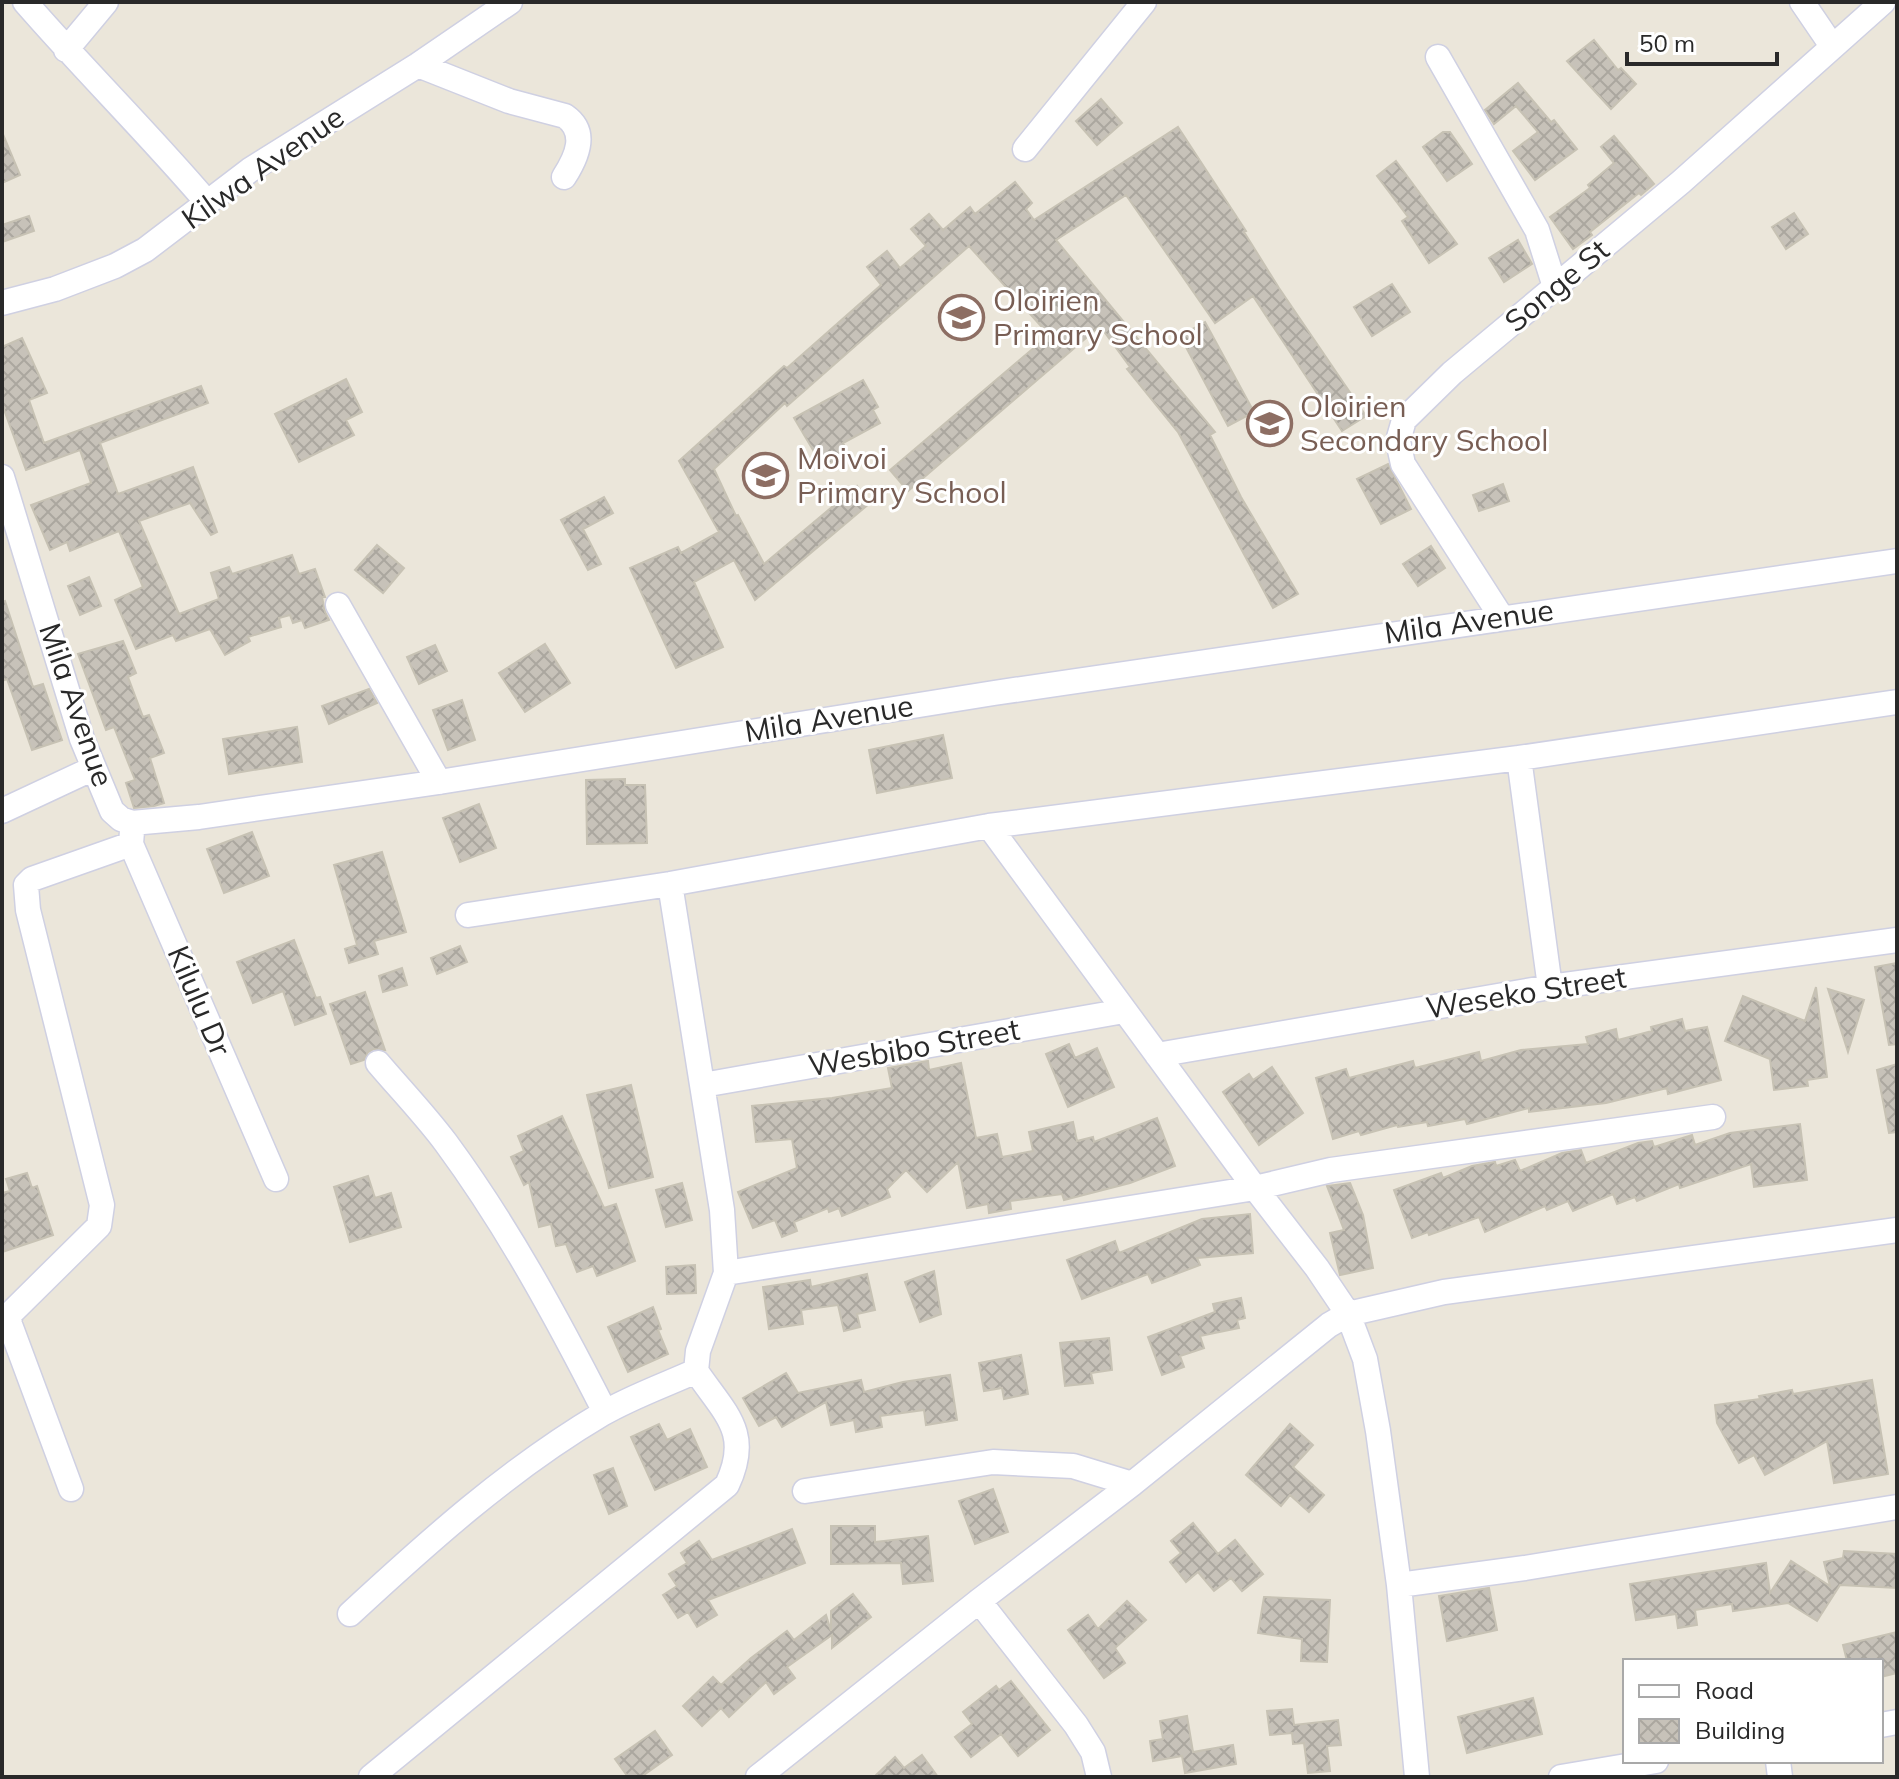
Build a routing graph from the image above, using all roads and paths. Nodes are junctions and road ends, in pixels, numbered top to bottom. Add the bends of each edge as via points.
1 (25, 2) edge
2 (106, 2) edge
3 (510, 2) edge
4 (1144, 2) edge
5 (1802, 2) edge
6 (1883, 2) edge
7 (1832, 46) junction
8 (66, 50) junction
9 (1438, 57) dead end
10 (418, 65) junction
11 (1025, 149) dead end
12 (564, 177) dead end
13 (206, 201) junction
14 (1555, 287) junction
15 (2, 303) edge
16 (2, 477) edge
17 (1897, 561) edge
18 (338, 605) dead end
19 (1502, 618) junction
20 (1897, 702) edge
21 (1519, 758) junction
22 (94, 768) junction
23 (439, 782) junction
24 (2, 811) edge
25 (989, 826) junction
26 (132, 833) junction
27 (670, 884) junction
28 (468, 915) dead end
29 (1897, 940) edge
30 (1550, 987) junction
31 (1124, 1011) junction
32 (1157, 1055) junction
33 (378, 1063) dead end
34 (703, 1085) junction
35 (1713, 1117) dead end
36 (276, 1179) dead end
37 (1255, 1188) junction
38 (1897, 1230) edge
39 (726, 1273) junction
40 (1348, 1314) junction
41 (696, 1371) junction
42 (605, 1412) junction
43 (1132, 1484) junction
44 (71, 1489) dead end
45 (805, 1491) dead end
46 (1897, 1507) edge
47 (1399, 1585) junction
48 (979, 1601) junction
49 (350, 1614) dead end
50 (1644, 1763) edge
51 (371, 1777) edge
52 (758, 1777) edge
53 (1099, 1777) edge
54 (1417, 1777) edge
55 (1561, 1777) edge

1 - 8 street
2 - 8 street
3 - 10 street, Kilwa Avenue
4 - 11 street
5 - 7 street
6 - 7 street, Songe St
7 - 14 street, Songe St
8 - 13 street
9 - 14 street via 1537,230
10 - 12 street via 574,122 579,138
10 - 13 street, Kilwa Avenue
13 - 15 street, Kilwa Avenue via 168,235 115,266
14 - 19 street, Songe St via 1452,373 1404,420 1399,432 1403,464
16 - 22 street, Mila Avenue
17 - 19 street, Mila Avenue
18 - 23 street
19 - 23 street, Mila Avenue
20 - 21 street
21 - 25 street
21 - 30 street
22 - 24 street
22 - 26 street, Mila Avenue via 112,811
23 - 26 street, Mila Avenue via 297,800
25 - 27 street
25 - 31 street
26 - 36 street, Kilulu Dr
26 - 44 street via 26,885 102,1205 99,1226 11,1313 9,1322
27 - 28 street
27 - 34 street
29 - 30 street, Weseko Street
30 - 32 street, Weseko Street
31 - 32 street
31 - 34 street, Wesbibo Street
32 - 37 street
33 - 42 street via 445,1141 490,1206
34 - 39 street
35 - 37 street via 1331,1170
37 - 39 street
37 - 40 street
38 - 40 street via 1444,1292
39 - 41 street
40 - 43 street
40 - 47 street via 1368,1373
41 - 42 street
41 - 51 street via 735,1428 737,1464 727,1485
42 - 49 street via 532,1458 476,1502
43 - 45 street via 1073,1466 993,1462
43 - 48 street
46 - 47 street
47 - 54 street
48 - 52 street
48 - 53 street via 1076,1725 1093,1752
50 - 55 street

